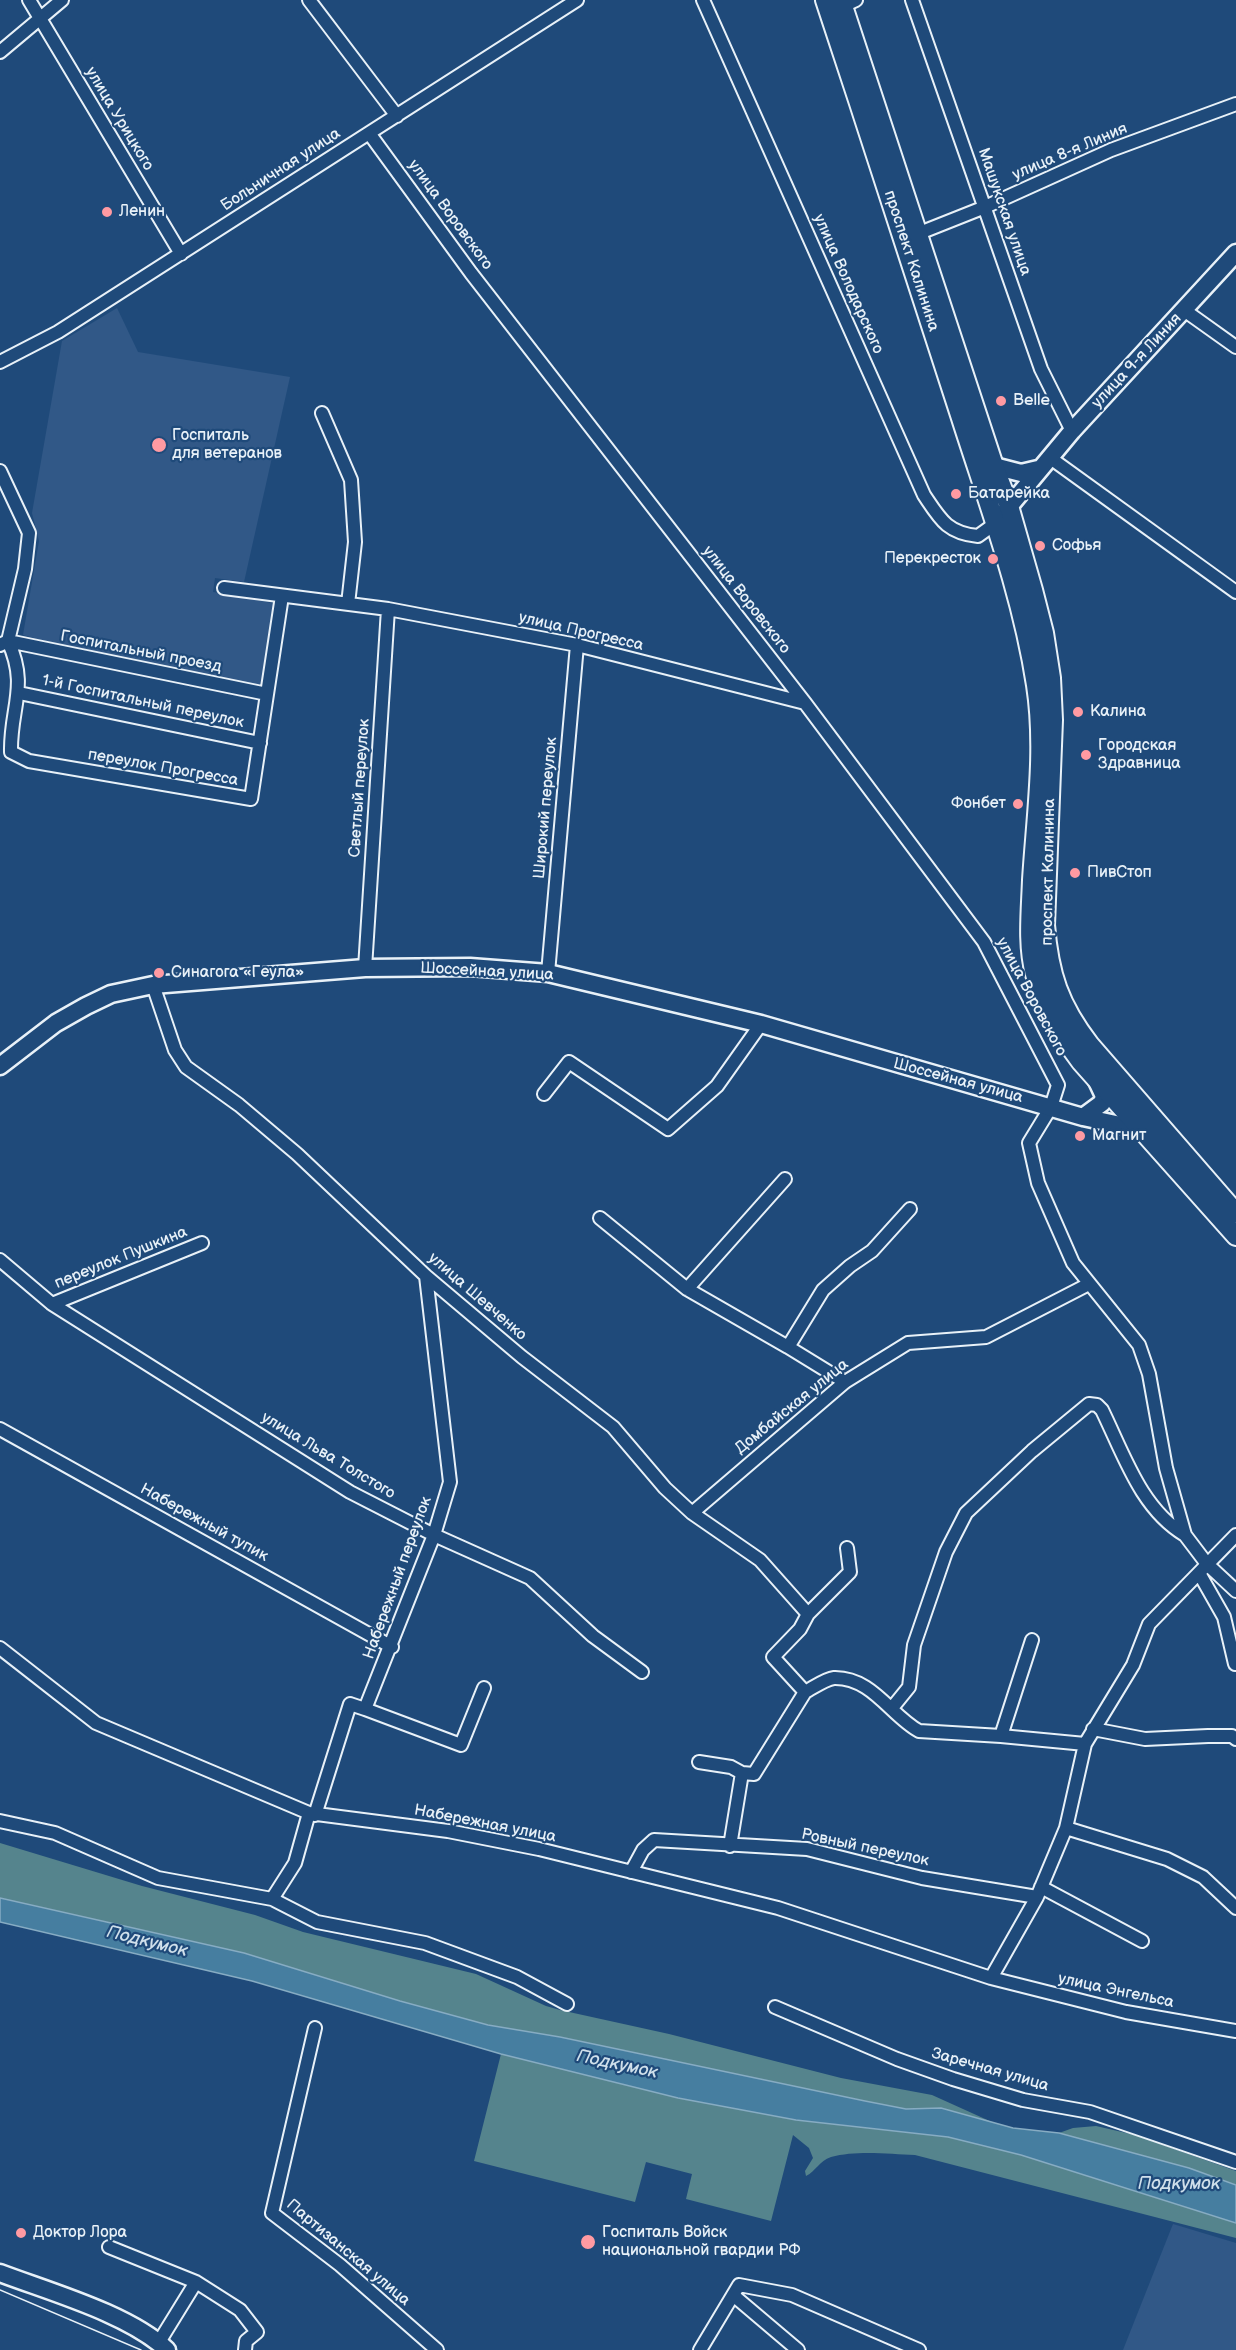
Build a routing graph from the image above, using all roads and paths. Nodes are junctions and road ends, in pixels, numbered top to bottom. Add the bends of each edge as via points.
1 (29, 0) edge
2 (62, 0) edge
3 (309, 0) edge
4 (577, 0) edge
5 (703, 0) edge
6 (825, 0) edge
7 (912, 0) edge
8 (847, 2) edge
9 (41, 19) junction
10 (0, 52) edge
11 (1236, 104) edge
12 (396, 116) junction
13 (369, 133) junction
14 (985, 207) junction
15 (917, 234) junction
16 (1236, 253) edge
17 (181, 254) junction
18 (1184, 310) junction
19 (1236, 347) edge
20 (0, 362) edge
21 (322, 413) dead end
22 (1072, 431) junction
23 (1044, 463) junction
24 (994, 465) junction
25 (0, 471) edge
26 (1009, 507) junction
27 (996, 523) junction
28 (224, 588) dead end
29 (1236, 592) edge
30 (282, 596) junction
31 (348, 604) junction
32 (388, 609) junction
33 (4, 643) edge
34 (577, 645) junction
35 (19, 693) junction
36 (267, 694) junction
37 (805, 703) junction
38 (260, 743) junction
39 (365, 968) junction
40 (548, 973) junction
41 (153, 985) junction
42 (761, 1024) junction
43 (0, 1065) edge
44 (1097, 1081) junction
45 (544, 1094) dead end
46 (1051, 1107) junction
47 (1083, 1117) junction
48 (1145, 1123) junction
49 (785, 1179) dead end
50 (910, 1209) dead end
51 (1236, 1213) edge
52 (600, 1218) dead end
53 (1236, 1236) edge
54 (202, 1243) dead end
55 (0, 1260) edge
56 (426, 1276) junction
57 (1089, 1284) junction
58 (687, 1289) junction
59 (52, 1304) junction
60 (788, 1347) junction
61 (845, 1382) junction
62 (0, 1429) edge
63 (692, 1513) junction
64 (434, 1534) junction
65 (1185, 1535) junction
66 (1236, 1535) edge
67 (847, 1548) dead end
68 (1203, 1568) junction
69 (1236, 1591) edge
70 (808, 1614) junction
71 (1032, 1640) dead end
72 (392, 1647) junction
73 (0, 1648) edge
74 (1235, 1664) edge
75 (642, 1672) dead end
76 (484, 1688) dead end
77 (805, 1692) junction
78 (892, 1708) junction
79 (365, 1709) junction
80 (1093, 1729) junction
81 (1001, 1736) junction
82 (1236, 1739) edge
83 (1085, 1744) junction
84 (699, 1762) dead end
85 (742, 1773) junction
86 (312, 1814) junction
87 (0, 1821) edge
88 (1066, 1828) junction
89 (730, 1846) junction
90 (631, 1872) junction
91 (1039, 1892) junction
92 (272, 1899) junction
93 (1236, 1908) edge
94 (1142, 1941) dead end
95 (991, 1978) junction
96 (567, 2004) dead end
97 (775, 2007) dead end
98 (315, 2028) dead end
99 (1236, 2031) edge
100 (1236, 2162) edge
101 (109, 2247) dead end
102 (0, 2273) edge
103 (196, 2282) junction
104 (736, 2290) junction
105 (163, 2346) edge
106 (245, 2350) edge
107 (437, 2350) edge
108 (700, 2350) edge
109 (798, 2350) edge
110 (919, 2350) edge

1 - 9 street, улица Урицкого
2 - 9 street
3 - 12 street
4 - 12 street, Больничная улица
5 - 27 street, улица Володарского via 924,495 938,516 959,534 978,536
6 - 27 main road, проспект Калинина
7 - 14 street, Машукская улица
8 - 15 main road, проспект Калинина
9 - 10 street
9 - 17 street, улица Урицкого
11 - 14 street, улица 8-я Линия via 1112,150
12 - 13 street, Больничная улица
13 - 17 street, Больничная улица
13 - 37 street, улица Воровского via 471,273
14 - 15 street, улица 8-я Линия
14 - 22 street, Машукская улица via 1041,369
15 - 24 main road, проспект Калинина
16 - 18 main road, улица 9-я Линия
17 - 20 street, Больничная улица via 58,332
18 - 19 street
18 - 22 main road, улица 9-я Линия
21 - 31 street via 351,480 355,542
22 - 23 main road, улица 9-я Линия
23 - 24 main road via 1021,472
23 - 26 main road, улица 9-я Линия
23 - 29 street
24 - 26 main road, проспект Калинина
25 - 33 street via 29,533 25,569
26 - 27 main road
26 - 48 main road, проспект Калинина via 1044,633 1051,678 1053,720 1045,925 1048,956 1061,1002 1074,1025
27 - 44 main road, проспект Калинина via 1026,630 1037,688 1040,725 1031,898 1034,971 1048,1014
28 - 30 street, улица Прогресса
30 - 31 street, улица Прогресса
30 - 36 street, переулок Прогресса
31 - 32 street, улица Прогресса
32 - 34 street, улица Прогресса
32 - 39 street, Светлый переулок
33 - 35 street via 17,660
33 - 36 street, Госпитальный проезд
34 - 37 street, улица Прогресса
34 - 40 street, Широкий переулок
35 - 38 street, 1-й Госпитальный переулок
35 - 38 street, переулок Прогресса via 11,752 29,761 251,799
36 - 38 street, переулок Прогресса
37 - 46 street, улица Воровского via 984,942 1058,1085
39 - 40 main road, Шоссейная улица via 470,967
39 - 41 main road, Шоссейная улица
40 - 42 main road, Шоссейная улица
41 - 43 main road, Шоссейная улица via 111,994 86,1006
41 - 56 street, улица Шевченко via 175,1050 186,1067 297,1154
42 - 45 street via 717,1086 668,1129 570,1062
42 - 46 main road, Шоссейная улица
44 - 47 main road via 1104,1096 1102,1103
44 - 48 main road, проспект Калинина
46 - 47 main road, Шоссейная улица
46 - 57 street via 1029,1143 1042,1193 1073,1263
47 - 48 main road, Шоссейная улица
48 - 51 main road, проспект Калинина
48 - 53 main road, проспект Калинина
49 - 58 street
50 - 60 street via 872,1251 823,1290
52 - 58 street
54 - 59 street, переулок Пушкина
55 - 59 street, улица Льва Толстого
56 - 63 street, улица Шевченко via 613,1427
56 - 64 street, Набережный переулок via 450,1482
57 - 61 street, Домбайская улица via 986,1337 908,1343
57 - 65 street via 1139,1345
58 - 60 street
59 - 64 street, улица Льва Толстого via 350,1492
60 - 61 street
61 - 63 street, Домбайская улица
62 - 72 street, Набережный тупик
63 - 70 street, улица Шевченко via 760,1560
64 - 72 street, Набережный переулок
64 - 75 street, улица Льва Толстого via 530,1578 593,1635
65 - 68 street
65 - 78 street via 1170,1526 1150,1504 1102,1410 1089,1404 966,1513 946,1552 914,1645 909,1687
66 - 68 street
67 - 70 street via 850,1572
68 - 69 street
68 - 74 street via 1224,1617
68 - 80 street via 1149,1624 1133,1665
70 - 77 street via 800,1629 773,1657
71 - 81 street
72 - 79 street, Набережный переулок
73 - 86 street, Набережная улица via 96,1723
76 - 79 street via 461,1745
77 - 78 street via 833,1678 851,1681 880,1696
77 - 85 street via 754,1774
78 - 81 street via 919,1731
79 - 86 street via 350,1704
80 - 82 street via 1145,1739
80 - 83 street
81 - 83 street
83 - 88 street
84 - 85 street via 731,1767
85 - 89 street
86 - 90 street, Набережная улица via 448,1831
86 - 92 street via 295,1863
87 - 92 street via 55,1833 159,1878
88 - 91 street
88 - 93 street via 1167,1859 1203,1877
89 - 90 street, Ровный переулок via 654,1840 643,1850
89 - 91 street, Ровный переулок via 807,1849 922,1878
90 - 95 street, Набережная улица via 778,1908
91 - 94 street, Ровный переулок
91 - 95 street
92 - 96 street via 317,1922 425,1943 517,1977
95 - 99 street, улица Энгельса via 1126,2012
97 - 100 street, Заречная улица via 953,2079 1023,2100 1090,2112
98 - 107 street, Партизанская улица via 272,2213 340,2265
101 - 103 street
102 - 105 main road via 123,2320
103 - 105 street
103 - 106 street via 240,2310 257,2332 246,2341
104 - 108 street
104 - 109 street
104 - 110 street via 792,2295

